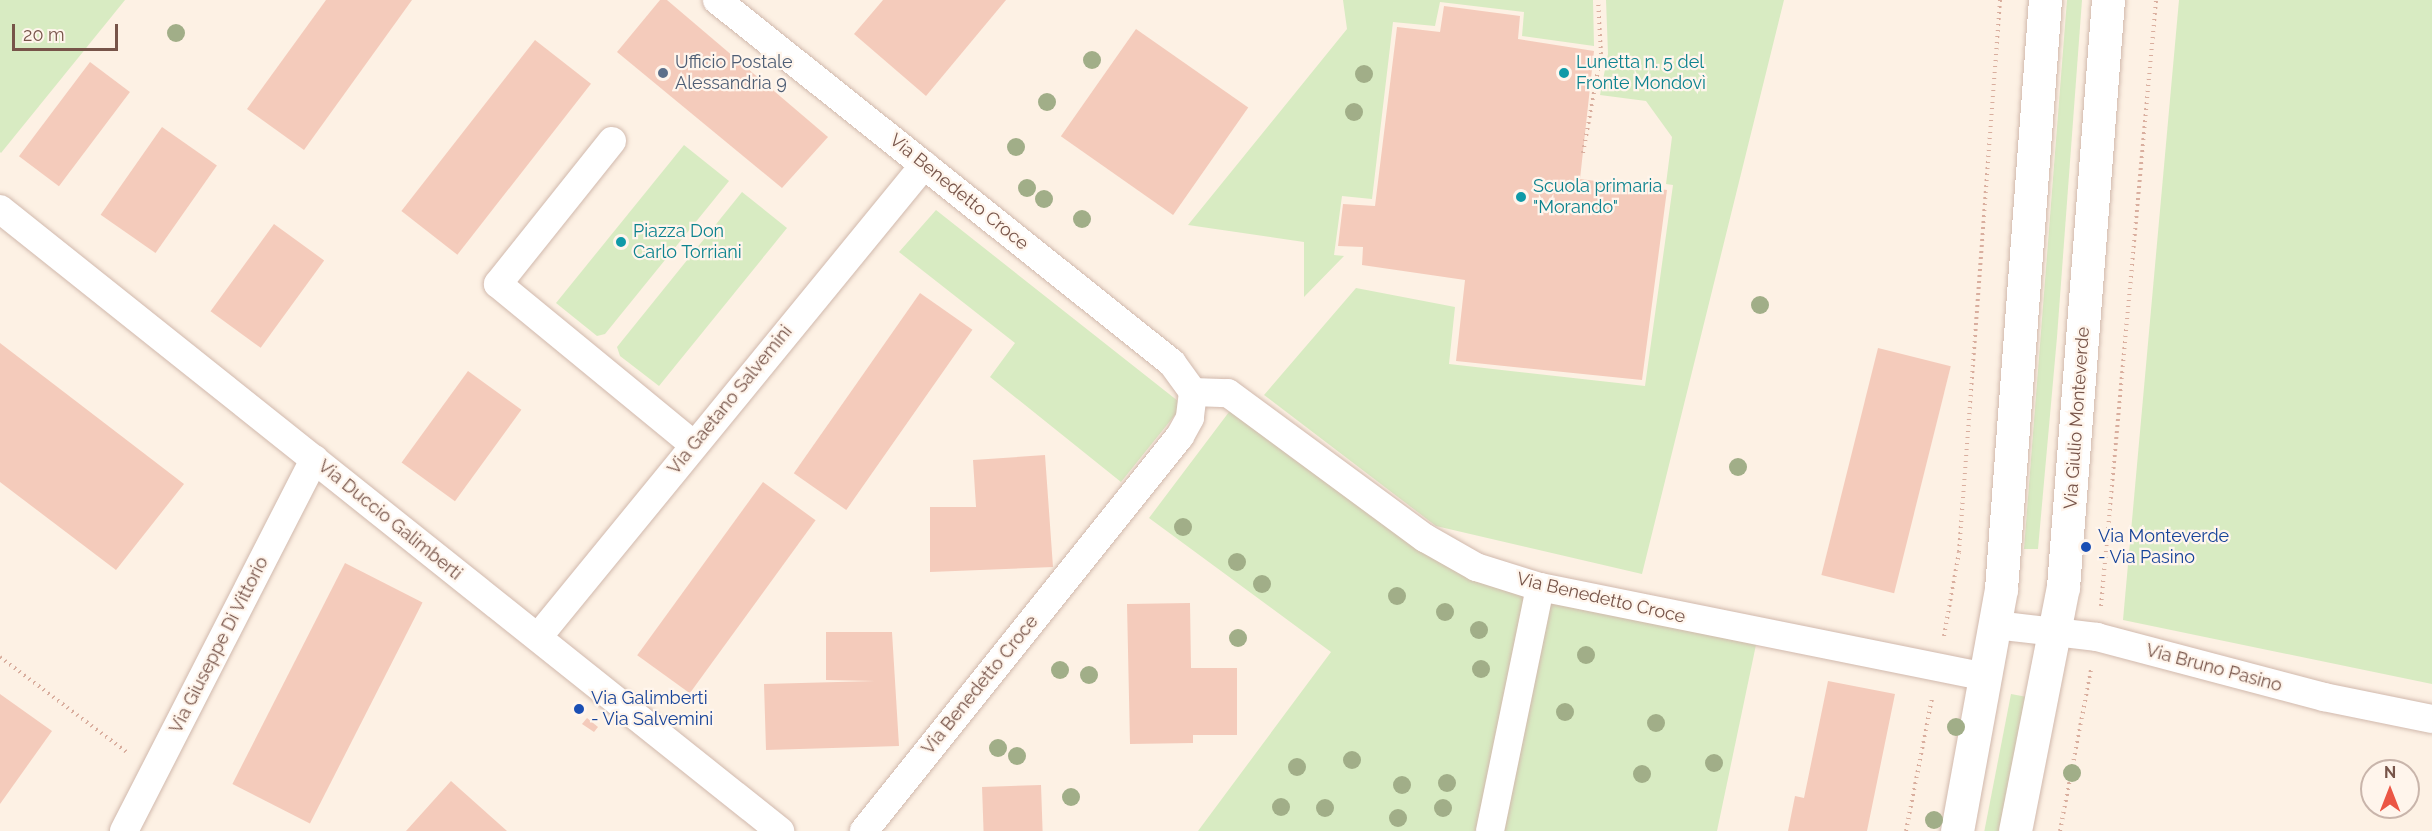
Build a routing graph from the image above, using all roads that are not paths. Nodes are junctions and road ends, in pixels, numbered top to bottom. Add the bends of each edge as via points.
1 (717, 0) edge
2 (2045, 0) edge
3 (2108, 0) edge
4 (612, 141) dead end
5 (924, 165) junction
6 (0, 209) edge
7 (1193, 392) junction
8 (693, 444) junction
9 (314, 459) junction
10 (1540, 587) junction
11 (1995, 626) junction
12 (2055, 635) junction
13 (538, 637) junction
14 (1987, 677) junction
15 (2432, 719) edge
16 (124, 831) edge
17 (780, 831) edge
18 (864, 831) edge
19 (1490, 831) edge
20 (1957, 831) edge
21 (2014, 831) edge

1 - 5 street, Via Benedetto Croce
2 - 11 street
3 - 12 street, Via Giulio Monteverde via 2077,438
4 - 8 street via 498,284
5 - 7 street, Via Benedetto Croce via 1172,363
5 - 8 street, Via Gaetano Salvemini
6 - 9 street, Via Duccio Galimberti
7 - 10 street, Via Benedetto Croce via 1228,393 1425,538 1476,567
7 - 18 street, Via Benedetto Croce via 1190,418 1180,436
8 - 13 street, Via Gaetano Salvemini
9 - 13 street, Via Duccio Galimberti
9 - 16 street, Via Giuseppe Di Vittorio
10 - 14 street, Via Benedetto Croce
10 - 19 street
11 - 12 street, Via Bruno Pasino
11 - 14 street
12 - 15 street, Via Bruno Pasino via 2097,637 2324,697
12 - 21 street, Via Giulio Monteverde
13 - 17 street, Via Duccio Galimberti
14 - 20 street

